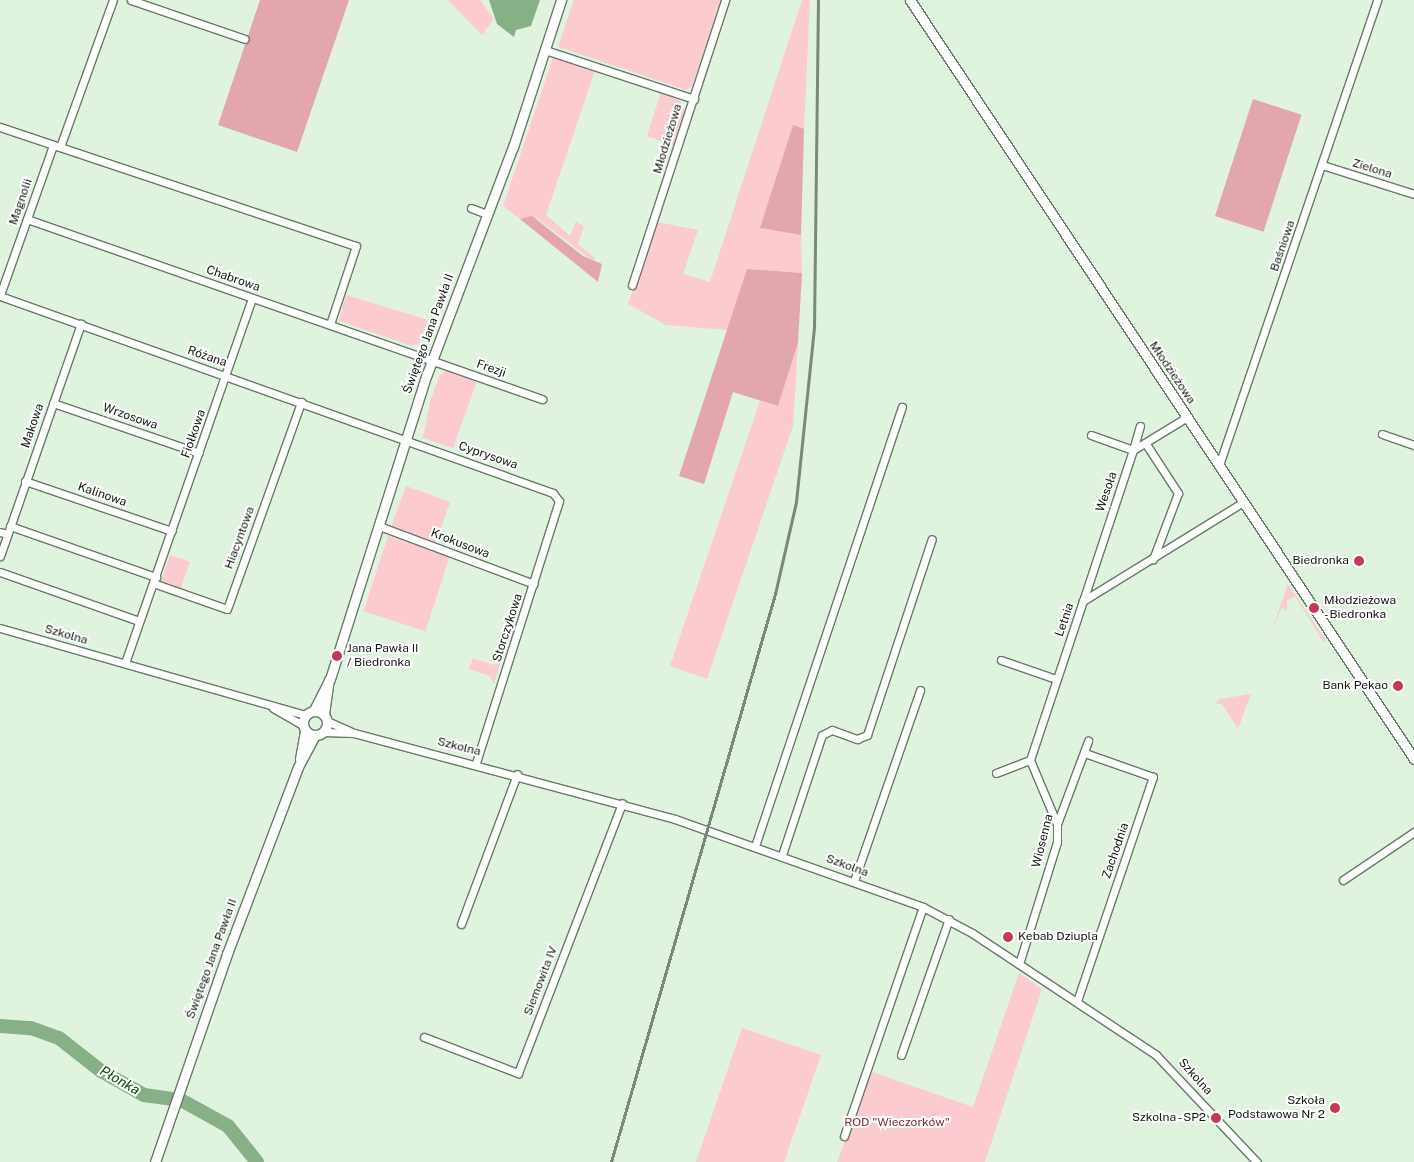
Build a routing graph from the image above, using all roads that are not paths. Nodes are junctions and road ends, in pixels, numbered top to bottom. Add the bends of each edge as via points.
1 (113, 0) edge
2 (132, 0) edge
3 (561, 0) edge
4 (725, 0) edge
5 (910, 0) edge
6 (1377, 0) edge
7 (245, 39) dead end
8 (545, 50) junction
9 (694, 99) junction
10 (0, 127) edge
11 (57, 146) junction
12 (1322, 165) junction
13 (1414, 194) edge
14 (471, 208) dead end
15 (487, 214) junction
16 (27, 219) junction
17 (632, 285) dead end
18 (0, 295) edge
19 (252, 298) junction
20 (81, 324) junction
21 (330, 324) junction
22 (432, 360) junction
23 (226, 376) junction
24 (542, 398) dead end
25 (53, 402) junction
26 (301, 402) junction
27 (902, 406) dead end
28 (1186, 417) junction
29 (1140, 426) dead end
30 (1382, 434) dead end
31 (1090, 435) dead end
32 (406, 438) junction
33 (1146, 444) junction
34 (1414, 445) edge
35 (1133, 450) junction
36 (199, 453) junction
37 (1219, 465) junction
38 (26, 481) junction
39 (559, 501) joint
40 (1243, 502) junction
41 (10, 526) junction
42 (379, 526) junction
43 (172, 531) junction
44 (4, 533) edge
45 (932, 539) dead end
46 (0, 556) edge
47 (1153, 558) junction
48 (0, 572) edge
49 (155, 580) junction
50 (534, 584) junction
51 (1083, 601) junction
52 (139, 621) junction
53 (0, 628) edge
54 (1001, 660) dead end
55 (126, 663) junction
56 (330, 679) junction
57 (1056, 679) junction
58 (920, 690) dead end
59 (270, 706) junction
60 (309, 713) junction
61 (326, 718) junction
62 (304, 728) junction
63 (354, 733) junction
64 (319, 734) junction
65 (1088, 741) dead end
66 (1085, 753) junction
67 (1414, 759) edge
68 (1030, 760) junction
69 (476, 763) junction
70 (298, 766) junction
71 (996, 773) dead end
72 (517, 774) junction
73 (622, 803) junction
74 (1057, 824) junction
75 (1414, 832) edge
76 (755, 846) junction
77 (782, 855) junction
78 (1343, 880) dead end
79 (854, 881) junction
80 (924, 907) junction
81 (949, 919) junction
82 (461, 924) dead end
83 (1019, 964) junction
84 (1076, 1001) junction
85 (424, 1037) dead end
86 (901, 1055) dead end
87 (844, 1136) dead end
88 (155, 1162) edge
89 (1257, 1162) edge

1 - 11 street, Magnolii
2 - 7 street
3 - 8 street, Świętego Jana Pawła II
4 - 9 street, Młodzieżowa
5 - 28 street, Młodzieżowa
6 - 12 street, Baśniowa
8 - 9 street
8 - 15 street, Świętego Jana Pawła II
9 - 17 street, Młodzieżowa
10 - 11 street
11 - 16 street, Magnolii
11 - 21 street via 356,246
12 - 13 street, Zielona
12 - 37 street, Baśniowa
14 - 15 street
15 - 22 street, Świętego Jana Pawła II
16 - 18 street, Magnolii
16 - 19 street, Chabrowa
18 - 20 street, Różana
19 - 21 street, Chabrowa
19 - 23 street, Fiołkowa
20 - 23 street, Różana
20 - 25 street, Makowa
21 - 22 street, Chabrowa
22 - 24 street, Frezji
22 - 32 street, Świętego Jana Pawła II
23 - 26 street, Różana
23 - 36 street, Fiołkowa
25 - 36 street, Wrzosowa
25 - 38 street, Makowa
26 - 32 street, Różana
26 - 49 street, Hiacyntowa via 227,609
27 - 76 street
28 - 33 street
28 - 37 street, Młodzieżowa
29 - 35 street, Wesoła
30 - 34 street
31 - 35 street
32 - 39 street, Cyprysowa via 548,489
32 - 42 street, Świętego Jana Pawła II
33 - 35 street
33 - 47 street via 1178,493
35 - 51 street, Wesoła
36 - 43 street, Fiołkowa
37 - 40 street, Młodzieżowa
38 - 41 street, Makowa
38 - 43 street, Kalinowa
39 - 50 street, Storczykowa
40 - 47 street, Letnia
40 - 67 street, Młodzieżowa
41 - 44 street, Makowa
41 - 49 street
42 - 50 street, Krokusowa
42 - 56 street, Świętego Jana Pawła II
43 - 49 street, Fiołkowa
44 - 46 street, Makowa
45 - 77 street via 867,734 857,739 832,730 822,735
47 - 51 street, Letnia
48 - 52 street
49 - 52 street, Fiołkowa
50 - 69 street, Storczykowa
51 - 57 street, Letnia
52 - 55 street, Fiołkowa
53 - 55 street, Szkolna
54 - 57 street
55 - 59 street, Szkolna
56 - 60 street, Świętego Jana Pawła II
56 - 61 street, Świętego Jana Pawła II
57 - 68 street, Letnia
58 - 79 street
59 - 60 street, Szkolna
59 - 62 street, Szkolna
60 - 61 street
60 - 62 street, Świętego Jana Pawła II
61 - 63 street, Szkolna
61 - 64 street, Świętego Jana Pawła II
62 - 64 street
62 - 70 street, Świętego Jana Pawła II
63 - 64 street, Szkolna
63 - 69 street, Szkolna
64 - 70 street, Świętego Jana Pawła II
65 - 66 street, Wiosenna
66 - 74 street, Wiosenna
66 - 84 street, Zachodnia via 1154,778
68 - 71 street
68 - 74 street
69 - 72 street, Szkolna
70 - 88 street, Świętego Jana Pawła II via 186,1068
72 - 73 street, Szkolna
72 - 82 street
73 - 76 street, Szkolna
73 - 85 street, Siemowita IV via 518,1073
74 - 83 street, Wiosenna via 1057,842
75 - 78 street
76 - 77 street, Szkolna
77 - 79 street, Szkolna
79 - 80 street, Szkolna
80 - 81 street, Szkolna
80 - 87 street
81 - 83 street, Szkolna
81 - 86 street
83 - 84 street, Szkolna
84 - 89 street, Szkolna via 1167,1063

